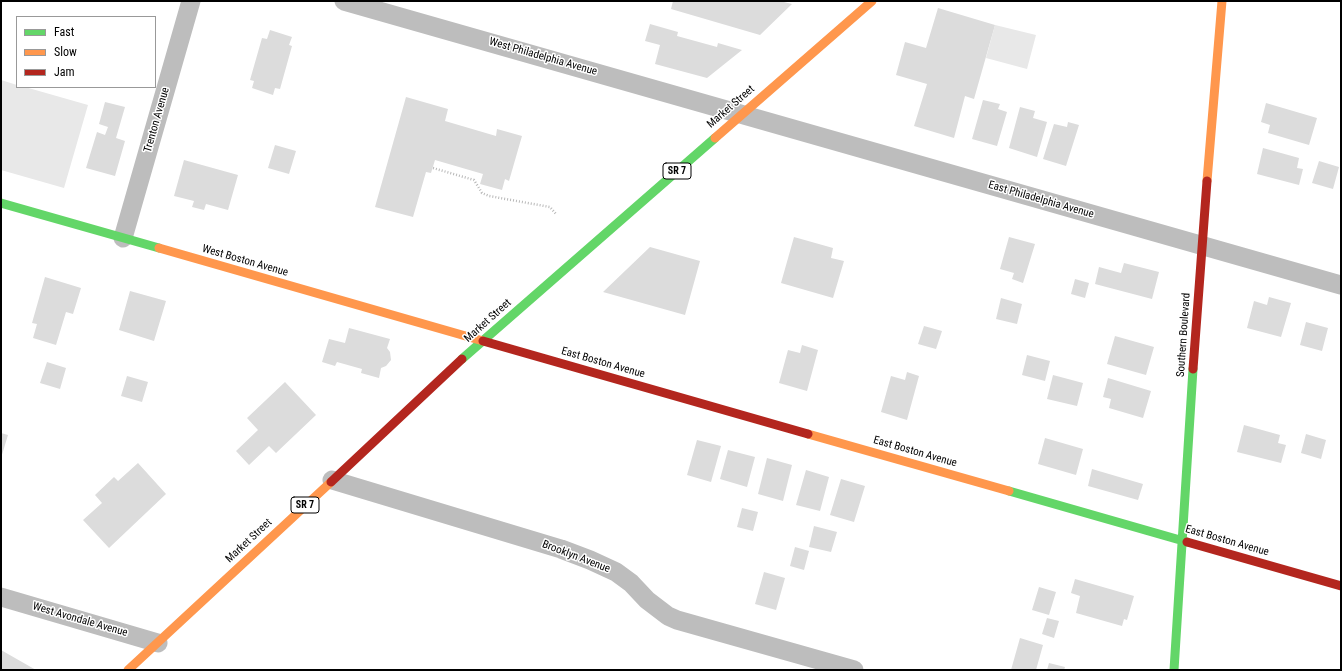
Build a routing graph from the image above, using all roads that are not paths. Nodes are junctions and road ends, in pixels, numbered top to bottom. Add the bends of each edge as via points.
1 (191, 1) edge
2 (344, 1) edge
3 (872, 1) edge
4 (1222, 1) edge
5 (741, 114) junction
6 (1, 203) edge
7 (124, 238) junction
8 (1201, 246) junction
9 (1341, 285) edge
10 (482, 341) junction
11 (332, 480) junction
12 (1182, 541) junction
13 (1341, 586) edge
14 (1, 597) edge
15 (158, 643) junction
16 (128, 670) edge
17 (854, 670) edge
18 (1174, 670) edge

1 - 7 street, Trenton Avenue
2 - 5 street, West Philadelphia Avenue
3 - 5 street, Market Street / SR 7
4 - 8 street, Southern Boulevard
5 - 8 street, East Philadelphia Avenue
5 - 10 street, Market Street / SR 7
6 - 7 street, West Boston Avenue
7 - 10 street, West Boston Avenue
8 - 9 street, East Philadelphia Avenue
8 - 12 street, Southern Boulevard
10 - 11 street, Market Street / SR 7
10 - 12 street, East Boston Avenue
11 - 15 street, Market Street / SR 7
11 - 17 street, Brooklyn Avenue via 561,549 616,572 647,600 677,620
12 - 13 street, East Boston Avenue
12 - 18 street, Southern Boulevard
14 - 15 street, West Avondale Avenue
15 - 16 street, Market Street / SR 7

